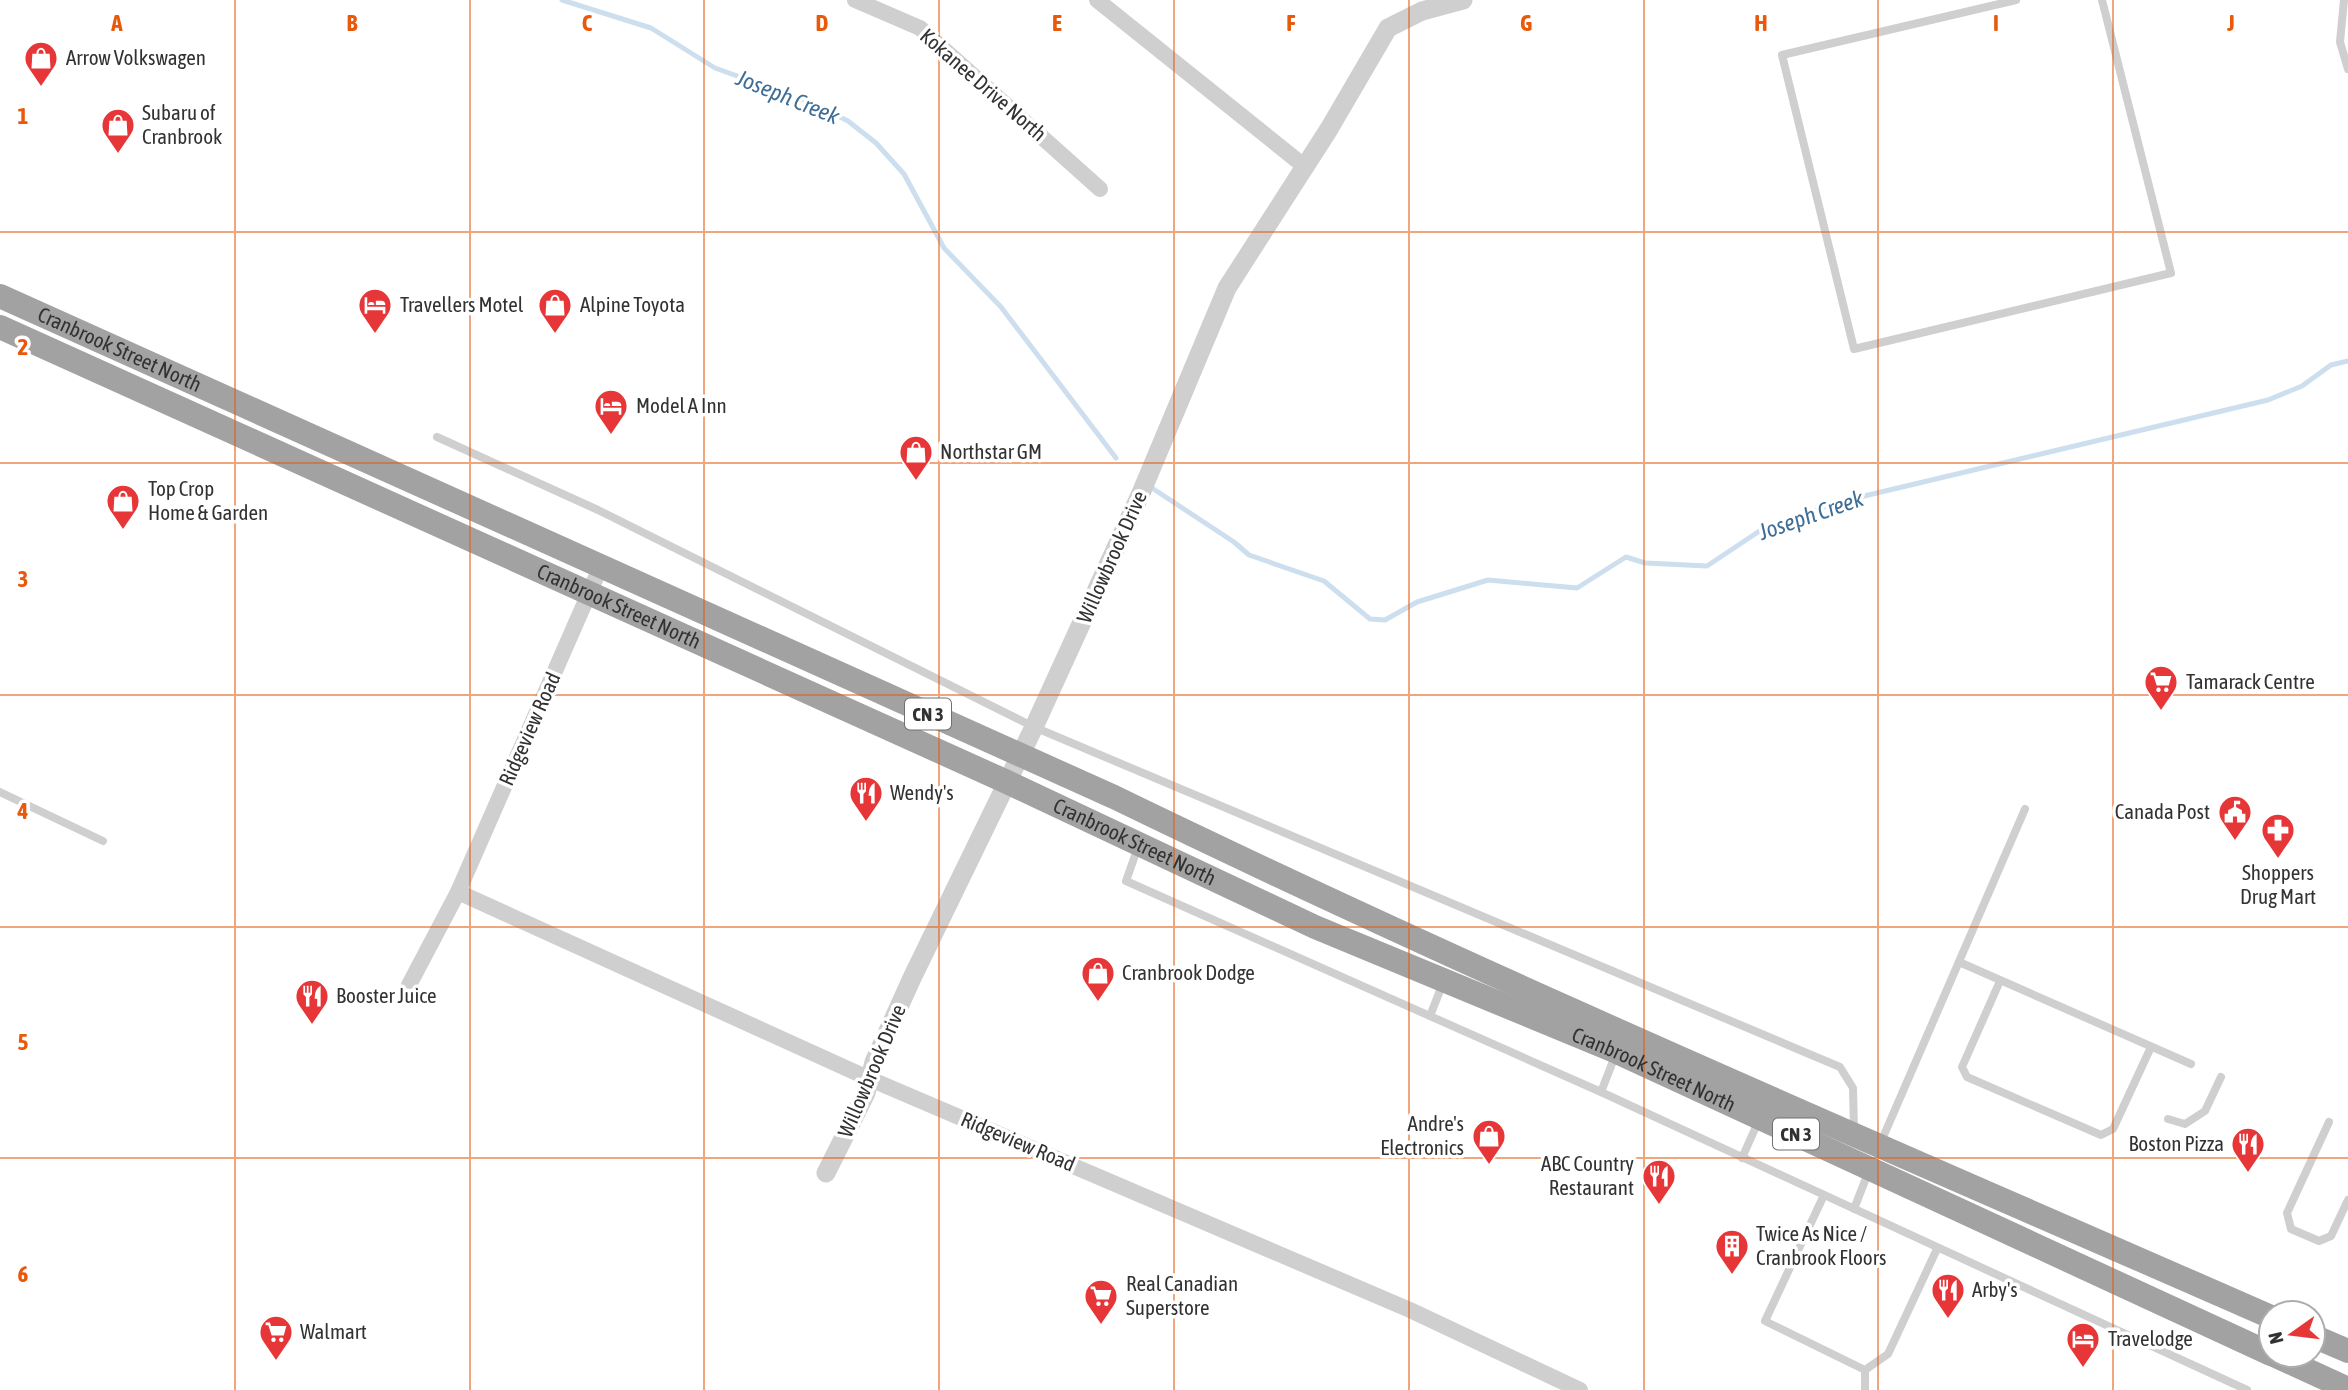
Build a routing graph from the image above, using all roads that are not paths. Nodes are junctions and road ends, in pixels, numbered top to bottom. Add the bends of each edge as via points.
1 (855, 0) edge
2 (1097, 0) edge
3 (1463, 0) edge
4 (2015, 0) edge
5 (2102, 0) edge
6 (2344, 0) edge
7 (2348, 69) edge
8 (1304, 166) junction
9 (1100, 189) dead end
10 (0, 296) edge
11 (0, 327) edge
12 (438, 437) dead end
13 (601, 566) junction
14 (589, 594) junction
15 (1034, 727) junction
16 (1020, 755) junction
17 (1007, 782) junction
18 (0, 792) edge
19 (2025, 809) dead end
20 (103, 841) dead end
21 (1139, 844) junction
22 (458, 892) junction
23 (1959, 962) junction
24 (2000, 981) junction
25 (1443, 982) junction
26 (409, 985) dead end
27 (1430, 1016) junction
28 (2151, 1048) junction
29 (1617, 1052) junction
30 (2191, 1064) dead end
31 (2221, 1077) dead end
32 (870, 1079) junction
33 (1601, 1093) junction
34 (1759, 1118) junction
35 (2168, 1119) dead end
36 (2329, 1122) dead end
37 (1854, 1137) junction
38 (1742, 1157) junction
39 (1874, 1158) junction
40 (826, 1173) dead end
41 (1824, 1195) junction
42 (2348, 1200) edge
43 (1854, 1209) junction
44 (1937, 1249) junction
45 (2257, 1311) edge
46 (2327, 1342) edge
47 (2257, 1347) edge
48 (2348, 1351) edge
49 (2303, 1369) edge
50 (1864, 1370) junction
51 (2345, 1389) edge
52 (1580, 1390) edge
53 (1865, 1390) edge
54 (2248, 1390) edge

1 - 9 street, Kokanee Drive North via 920,27
2 - 8 street
3 - 8 street, Willowbrook Drive via 1422,11 1388,28
4 - 5 lane via 1782,55 1854,349 2171,273
6 - 7 lane via 2340,41
8 - 15 street, Willowbrook Drive via 1227,288 1141,494
10 - 13 highway, Cranbrook Street North / CN 3
11 - 14 highway, Cranbrook Street North / CN 3
12 - 15 lane via 597,510
13 - 14 street, Ridgeview Road
13 - 16 highway, Cranbrook Street North / CN 3
14 - 17 highway, Cranbrook Street North / CN 3
14 - 22 street, Ridgeview Road
15 - 16 street, Willowbrook Drive
15 - 37 lane via 1840,1067 1853,1088
16 - 17 street, Willowbrook Drive
16 - 37 highway, Cranbrook Street North / CN 3
17 - 21 highway, Cranbrook Street North / CN 3
17 - 32 street, Willowbrook Drive via 912,978
18 - 20 lane
19 - 23 lane
21 - 25 highway, Cranbrook Street North / CN 3
21 - 27 lane via 1126,881
22 - 26 street, Ridgeview Road
22 - 32 street, Ridgeview Road
23 - 24 lane
23 - 39 lane
24 - 28 lane
24 - 28 lane via 1962,1067 1967,1077 2101,1135 2113,1129
25 - 27 lane
25 - 29 highway, Cranbrook Street North / CN 3
27 - 33 lane
28 - 30 lane
29 - 33 lane
29 - 34 highway, Cranbrook Street North / CN 3
31 - 35 lane via 2205,1111 2185,1124
32 - 40 street, Willowbrook Drive
32 - 52 street, Ridgeview Road via 1410,1310
33 - 38 lane
34 - 38 lane
34 - 39 highway, Cranbrook Street North / CN 3
36 - 42 lane via 2287,1213 2291,1229 2319,1241 2331,1236
37 - 39 highway, Cranbrook Street North / CN 3
38 - 41 lane
39 - 43 lane
39 - 45 highway, Cranbrook Street North / CN 3
39 - 47 highway, Cranbrook Street North / CN 3
41 - 43 lane
41 - 50 lane via 1765,1321
43 - 44 lane
44 - 50 lane via 1888,1354
44 - 54 lane
46 - 48 highway
49 - 51 highway, Cranbrook Street North / CN 3
50 - 53 lane

